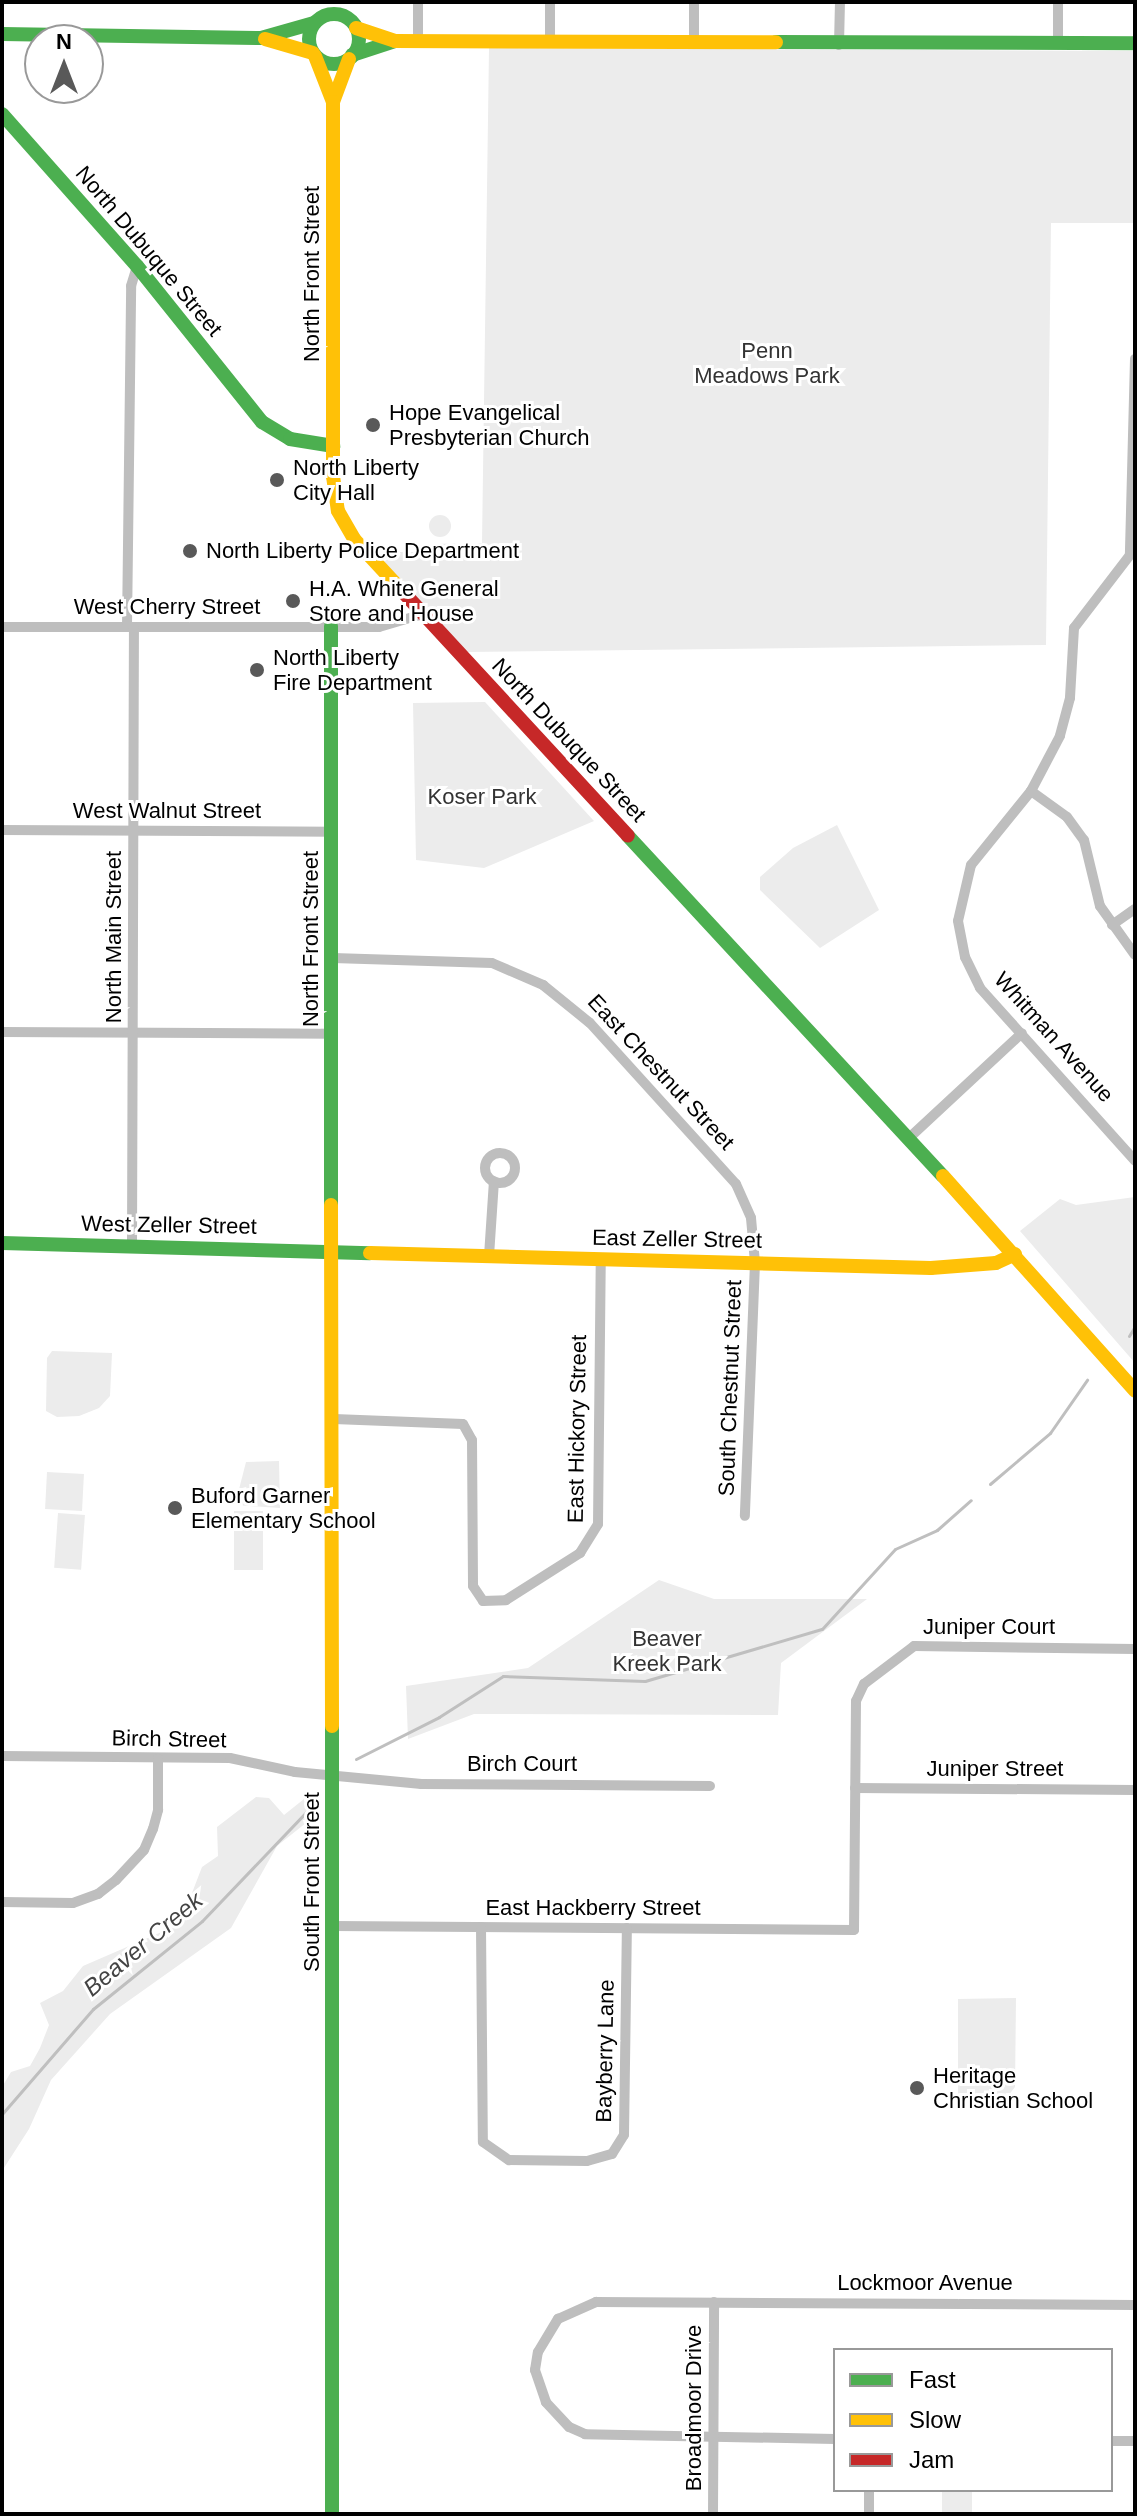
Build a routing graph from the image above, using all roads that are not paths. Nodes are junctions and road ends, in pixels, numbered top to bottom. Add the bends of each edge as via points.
1 (328, 2) edge
2 (345, 2) edge
3 (418, 2) edge
4 (550, 2) edge
5 (694, 2) edge
6 (840, 2) edge
7 (1058, 2) edge
8 (317, 20) junction
9 (352, 23) junction
10 (2, 34) edge
11 (261, 38) junction
12 (418, 40) junction
13 (395, 41) junction
14 (550, 42) junction
15 (694, 42) junction
16 (1058, 42) junction
17 (1135, 43) edge
18 (839, 45) junction
19 (314, 54) junction
20 (351, 57) junction
21 (333, 102) junction
22 (2, 114) edge
23 (137, 266) junction
24 (1135, 359) edge
25 (333, 446) junction
26 (1132, 556) edge
27 (423, 614) junction
28 (331, 626) junction
29 (2, 627) edge
30 (130, 627) junction
31 (1031, 791) junction
32 (2, 830) edge
33 (135, 831) junction
34 (333, 832) junction
35 (1135, 909) edge
36 (1112, 925) junction
37 (1135, 955) edge
38 (333, 958) junction
39 (2, 1032) edge
40 (134, 1033) junction
41 (1022, 1033) junction
42 (333, 1034) junction
43 (909, 1138) junction
44 (1134, 1156) edge
45 (494, 1181) dead end
46 (2, 1243) edge
47 (132, 1247) junction
48 (334, 1251) junction
49 (1015, 1254) junction
50 (489, 1256) junction
51 (601, 1259) junction
52 (755, 1263) junction
53 (1135, 1391) edge
54 (334, 1419) junction
55 (745, 1516) dead end
56 (1135, 1649) edge
57 (2, 1756) edge
58 (158, 1759) junction
59 (334, 1773) junction
60 (710, 1786) dead end
61 (855, 1788) junction
62 (1135, 1790) edge
63 (2, 1902) edge
64 (333, 1926) junction
65 (481, 1927) junction
66 (627, 1928) junction
67 (854, 1930) joint
68 (714, 2302) junction
69 (1135, 2305) edge
70 (714, 2439) junction
71 (833, 2439) edge
72 (1113, 2441) edge
73 (1135, 2441) edge
74 (869, 2492) edge
75 (332, 2514) edge
76 (713, 2514) edge
77 (869, 2514) edge

1 - 8 street
2 - 9 street
3 - 12 street
4 - 14 street
5 - 15 street
6 - 18 street
7 - 16 street
8 - 9 street via 335,14
8 - 11 street
8 - 19 street via 308,38
9 - 13 street
9 - 20 street via 358,44
10 - 11 street
11 - 19 street
12 - 13 street
12 - 14 street
13 - 20 street
14 - 15 street
15 - 18 street
16 - 17 street
16 - 18 street
19 - 20 street via 333,64
19 - 21 street, North Front Street
20 - 21 street, North Front Street
21 - 25 street, North Front Street
22 - 23 street, North Dubuque Street
23 - 25 street, North Dubuque Street via 262,422 290,439
23 - 30 street, North Main Street via 131,300
24 - 26 street, Whitman Avenue
25 - 27 street, North Dubuque Street via 338,511 354,539
26 - 31 street, Whitman Avenue via 1074,628 1067,712
27 - 28 street, West Cherry Street via 379,627
27 - 43 street, North Dubuque Street
28 - 30 street, West Cherry Street
28 - 34 street, North Front Street
29 - 30 street, West Cherry Street
30 - 33 street, North Main Street
31 - 36 street via 1067,817 1084,840 1098,901
31 - 41 street, Whitman Avenue via 971,865 958,921 971,972
32 - 33 street, West Walnut Street
33 - 34 street, West Walnut Street
33 - 40 street, North Main Street
34 - 38 street, North Front Street
35 - 36 street
36 - 37 street
38 - 42 street, North Front Street
38 - 52 street, East Chestnut Street via 492,963 562,997 736,1184 751,1218
39 - 40 street
40 - 42 street
40 - 47 street, North Main Street
41 - 43 street
41 - 44 street, Whitman Avenue
42 - 48 street, North Front Street
43 - 49 street, North Dubuque Street
45 - 50 street
46 - 47 street, West Zeller Street
47 - 48 street, West Zeller Street
48 - 50 street, East Zeller Street
48 - 54 street, South Front Street
49 - 52 street, East Zeller Street via 996,1263 931,1268
49 - 53 street, North Dubuque Street
50 - 51 street, East Zeller Street
51 - 52 street, East Zeller Street
51 - 54 street, East Hickory Street via 598,1524 580,1553 506,1600 483,1601 473,1586 472,1440 463,1424
52 - 55 street, South Chestnut Street
54 - 59 street, South Front Street
56 - 61 street, Juniper Court via 909,1648 857,1693
57 - 58 street, Birch Street
58 - 59 street, Birch Street via 230,1758 295,1772
58 - 63 street via 153,1829 144,1850 116,1880 73,1903
59 - 60 street, Birch Court via 421,1784
59 - 64 street, South Front Street
61 - 62 street, Juniper Street
61 - 67 street, Juniper Court
64 - 65 street, East Hackberry Street
64 - 75 street, South Front Street
65 - 66 street, East Hackberry Street
65 - 66 street, Bayberry Lane via 483,2142 509,2160 587,2161 612,2154 624,2135
66 - 67 street, East Hackberry Street
68 - 69 street, Lockmoor Avenue
68 - 70 street, Broadmoor Drive
68 - 70 street, Lockmoor Avenue via 596,2302 576,2307 545,2335 535,2370 556,2416 585,2434
70 - 71 street, Lockmoor Avenue
70 - 76 street, Broadmoor Drive
72 - 73 street
74 - 77 street

